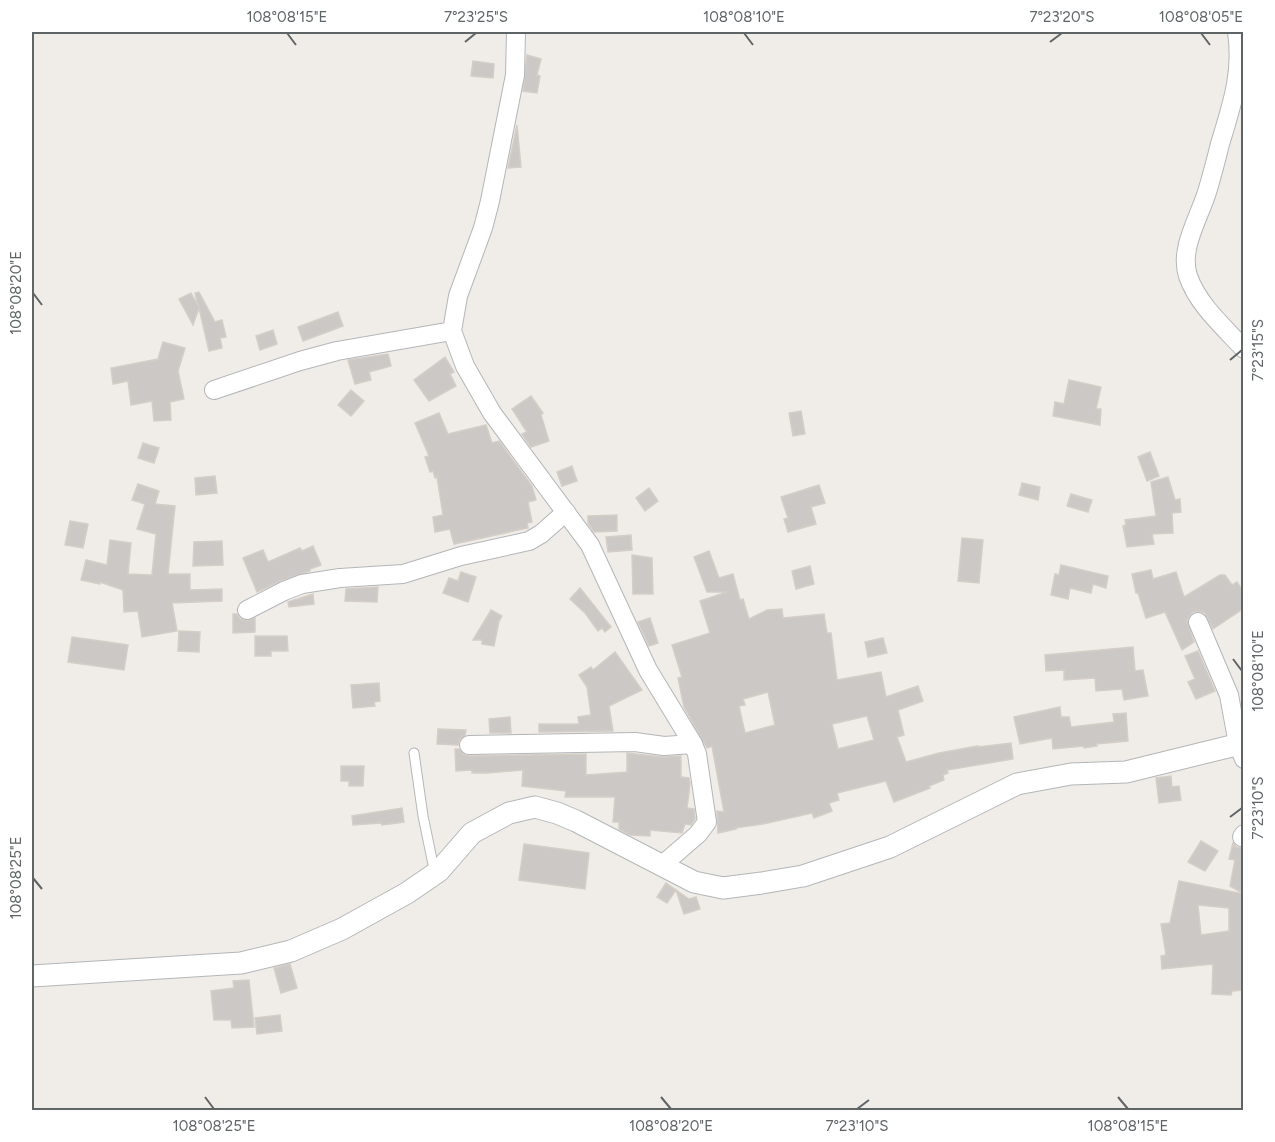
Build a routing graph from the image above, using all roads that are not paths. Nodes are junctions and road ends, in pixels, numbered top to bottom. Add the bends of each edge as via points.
1 (516, 32) edge
2 (1237, 32) edge
3 (1242, 51) edge
4 (452, 331) junction
5 (1244, 349) edge
6 (214, 390) dead end
7 (566, 512) junction
8 (248, 610) dead end
9 (1198, 622) dead end
10 (693, 744) junction
11 (469, 745) dead end
12 (1242, 749) edge
13 (414, 753) dead end
14 (662, 866) junction
15 (435, 874) junction
16 (32, 976) edge

1 - 4 street via 515,75 490,201 453,313
2 - 3 street
3 - 5 street via 1238,81 1211,180 1186,256 1187,274 1200,300
4 - 6 street via 336,351
4 - 7 street via 465,366 492,413
7 - 8 street via 530,540 402,574 302,584
7 - 10 street via 590,545 648,670
9 - 12 street via 1229,694
10 - 11 street
10 - 14 street via 707,822
12 - 14 street via 1126,772 1071,774 1017,784 890,847 803,876 723,888 694,882
13 - 15 lane
14 - 15 street via 576,821 535,807 508,813 472,833
15 - 16 street via 369,915 291,951 241,963

